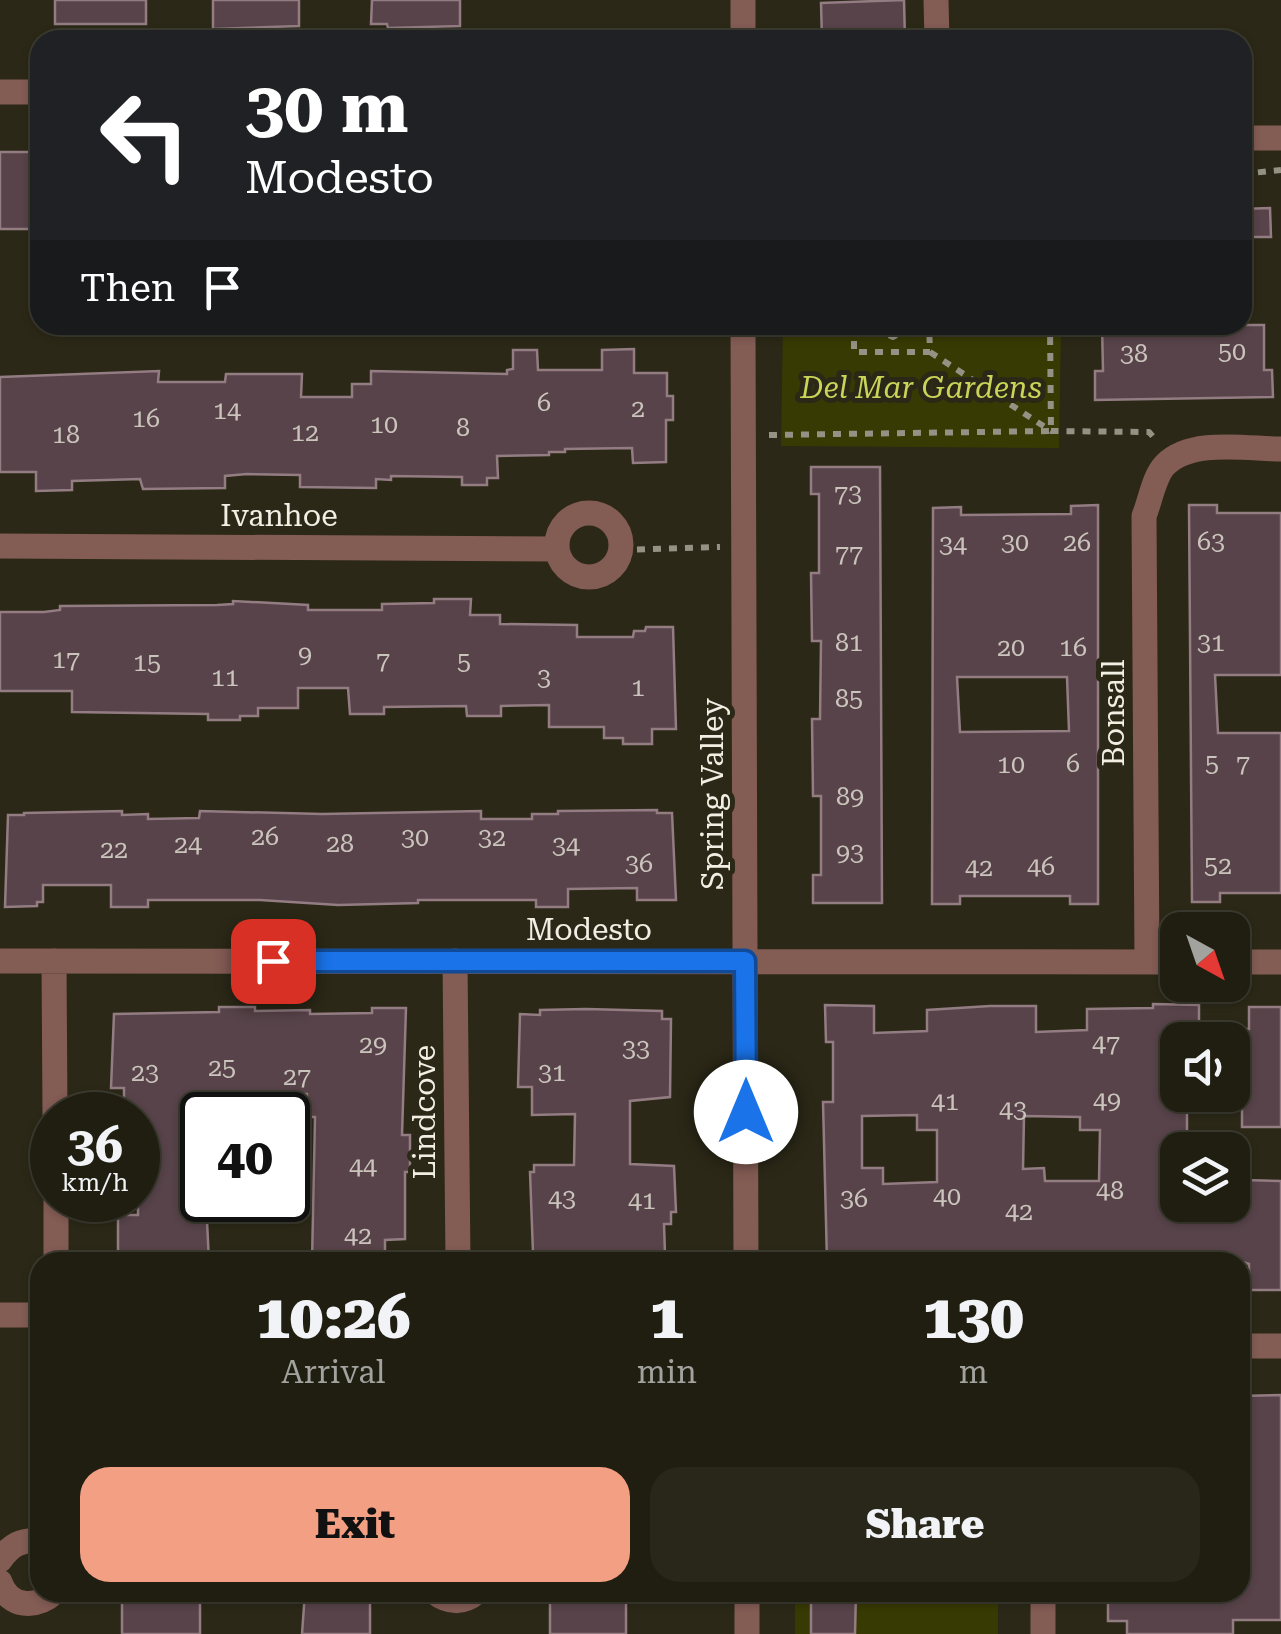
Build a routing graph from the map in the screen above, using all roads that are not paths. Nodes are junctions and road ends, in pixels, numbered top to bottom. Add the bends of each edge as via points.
1 (742, 0) edge
2 (936, 0) edge
3 (742, 30) edge
4 (936, 30) edge
5 (0, 92) edge
6 (30, 92) edge
7 (1252, 138) edge
8 (1281, 138) edge
9 (743, 335) edge
10 (1281, 450) edge
11 (0, 546) edge
12 (557, 549) junction
13 (0, 960) edge
14 (54, 961) junction
15 (455, 961) junction
16 (745, 961) junction
17 (1147, 962) junction
18 (1160, 962) edge
19 (1250, 962) edge
20 (1281, 962) edge
21 (55, 1092) edge
22 (56, 1222) edge
23 (56, 1252) edge
24 (458, 1252) edge
25 (746, 1252) edge
26 (0, 1315) edge
27 (30, 1316) edge
28 (1250, 1346) edge
29 (1281, 1346) edge
30 (30, 1540) edge
31 (0, 1560) edge
32 (0, 1582) edge
33 (45, 1602) edge
34 (747, 1602) edge
35 (1042, 1602) edge
36 (747, 1634) edge
37 (1043, 1634) edge

1 - 3 street
2 - 4 street
5 - 6 street
7 - 8 street
9 - 16 street, Spring Valley
10 - 17 street, Bonsall via 1201,449 1168,463 1144,516
11 - 12 street, Ivanhoe
12 - 12 street via 568,521 582,514 598,514 620,534 616,564 589,578 562,564
13 - 14 street, Modesto
14 - 15 street, Modesto
14 - 21 street
15 - 16 street, Modesto
15 - 24 street, Lindcove
16 - 17 street, Modesto
16 - 25 street, Spring Valley
17 - 18 street, Modesto
19 - 20 street
22 - 23 street
26 - 27 street
28 - 29 street
30 - 31 street
32 - 33 street via 14,1601
34 - 36 street
35 - 37 street

